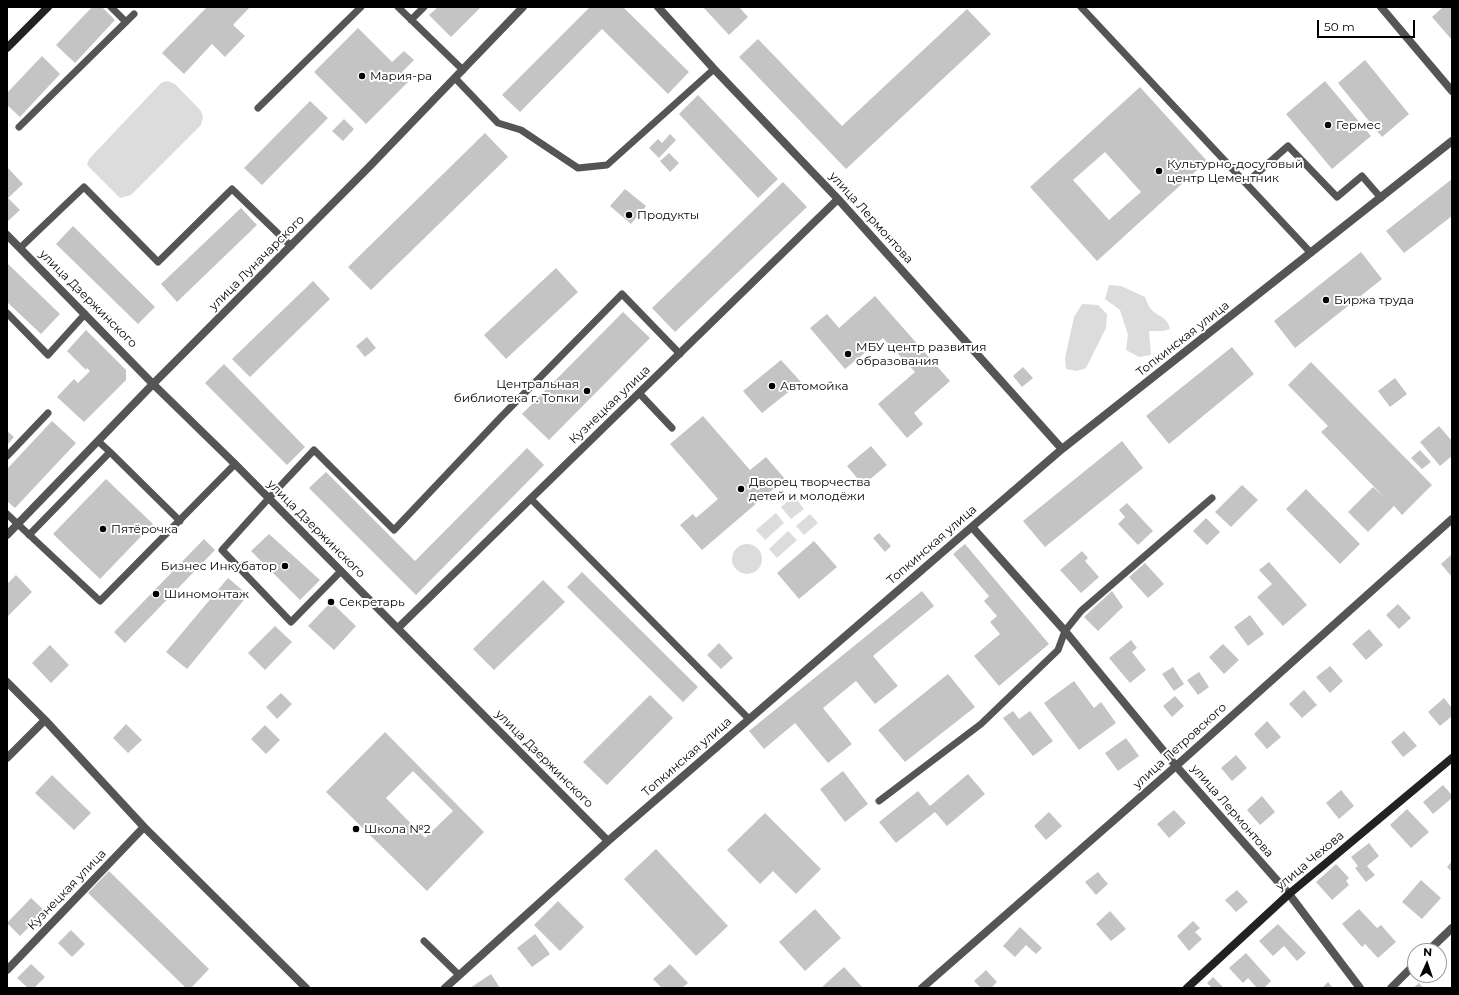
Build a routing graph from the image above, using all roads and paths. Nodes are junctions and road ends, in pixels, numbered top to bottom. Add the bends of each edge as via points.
1 (48, 7) edge
2 (111, 7) edge
3 (361, 7) edge
4 (398, 7) edge
5 (424, 7) edge
6 (523, 7) edge
7 (658, 7) edge
8 (1081, 7) edge
9 (1381, 7) edge
10 (134, 14) dead end
11 (411, 20) junction
12 (126, 22) junction
13 (7, 48) edge
14 (714, 69) junction
15 (462, 70) junction
16 (455, 78) junction
17 (1452, 91) edge
18 (258, 108) dead end
19 (19, 127) dead end
20 (1452, 141) edge
21 (1246, 183) junction
22 (1381, 198) junction
23 (838, 199) junction
24 (7, 235) edge
25 (291, 246) junction
26 (20, 248) junction
27 (1311, 253) junction
28 (7, 313) edge
29 (85, 314) junction
30 (680, 354) junction
31 (153, 384) junction
32 (639, 393) junction
33 (48, 413) dead end
34 (672, 428) dead end
35 (98, 441) junction
36 (1062, 450) junction
37 (110, 452) junction
38 (7, 456) edge
39 (235, 464) junction
40 (268, 498) junction
41 (1212, 498) dead end
42 (531, 499) junction
43 (7, 514) edge
44 (1452, 519) edge
45 (180, 520) junction
46 (17, 525) junction
47 (972, 527) junction
48 (7, 535) edge
49 (29, 535) junction
50 (341, 571) junction
51 (398, 628) junction
52 (1065, 631) junction
53 (7, 682) edge
54 (749, 719) junction
55 (45, 720) junction
56 (7, 758) edge
57 (1452, 758) edge
58 (1176, 766) junction
59 (879, 801) dead end
60 (144, 827) junction
61 (608, 841) junction
62 (1289, 894) junction
63 (1452, 928) edge
64 (424, 941) dead end
65 (1436, 943) edge
66 (7, 970) edge
67 (1407, 972) edge
68 (459, 975) junction
69 (306, 988) edge
70 (445, 988) edge
71 (922, 988) edge
72 (1187, 988) edge
73 (1360, 988) edge
74 (1391, 988) edge

1 - 13 street
2 - 12 lane
3 - 18 lane
4 - 11 lane
5 - 11 lane
6 - 15 street, улица Луначарского
7 - 14 street, улица Лермонтова
8 - 21 lane
9 - 17 street
10 - 12 lane
11 - 15 lane
12 - 19 lane
14 - 16 lane via 607,165 578,168 521,130 498,124
14 - 23 street, улица Лермонтова
15 - 16 street, улица Луначарского
16 - 25 street, улица Луначарского
20 - 22 street, Топкинская улица
21 - 22 lane via 1288,146 1337,197 1362,176
21 - 27 lane
22 - 27 street, Топкинская улица
23 - 30 street, Кузнецкая улица
23 - 36 street, улица Лермонтова
24 - 26 street, улица Дзержинского
25 - 26 lane via 232,189 158,262 84,187
25 - 31 street, улица Луначарского
26 - 29 street, улица Дзержинского
27 - 36 street, Топкинская улица
28 - 29 lane via 48,355
29 - 31 street, улица Дзержинского
30 - 32 street, Кузнецкая улица
30 - 40 lane via 622,294 394,530 314,450
31 - 35 street, улица Луначарского
31 - 39 street, улица Дзержинского
32 - 34 lane
32 - 42 street, Кузнецкая улица
33 - 38 lane
35 - 37 lane
35 - 46 street, улица Луначарского
36 - 47 street, Топкинская улица
37 - 45 lane
37 - 49 lane
39 - 40 street, улица Дзержинского
39 - 45 lane
40 - 50 street, улица Дзержинского
40 - 50 lane via 222,550 291,622
41 - 52 lane via 1081,611
42 - 51 street, Кузнецкая улица
42 - 54 lane
43 - 46 lane
44 - 58 street, улица Петровского
45 - 49 lane via 100,601
46 - 48 street, улица Луначарского
46 - 49 lane
47 - 52 street, улица Лермонтова
47 - 54 street, Топкинская улица
50 - 51 street, улица Дзержинского
51 - 61 street, улица Дзержинского
52 - 58 street, улица Лермонтова
52 - 59 lane via 1058,650 981,724
53 - 55 street
54 - 61 street, Топкинская улица
55 - 56 street
55 - 60 street
57 - 62 street, улица Чехова
58 - 62 street, улица Лермонтова
58 - 71 street, улица Петровского
60 - 66 street, Кузнецкая улица
60 - 69 street
61 - 68 street, Топкинская улица
62 - 72 street, улица Чехова
62 - 73 street, улица Лермонтова
63 - 65 street
64 - 68 lane
67 - 74 street
68 - 70 street, Топкинская улица

